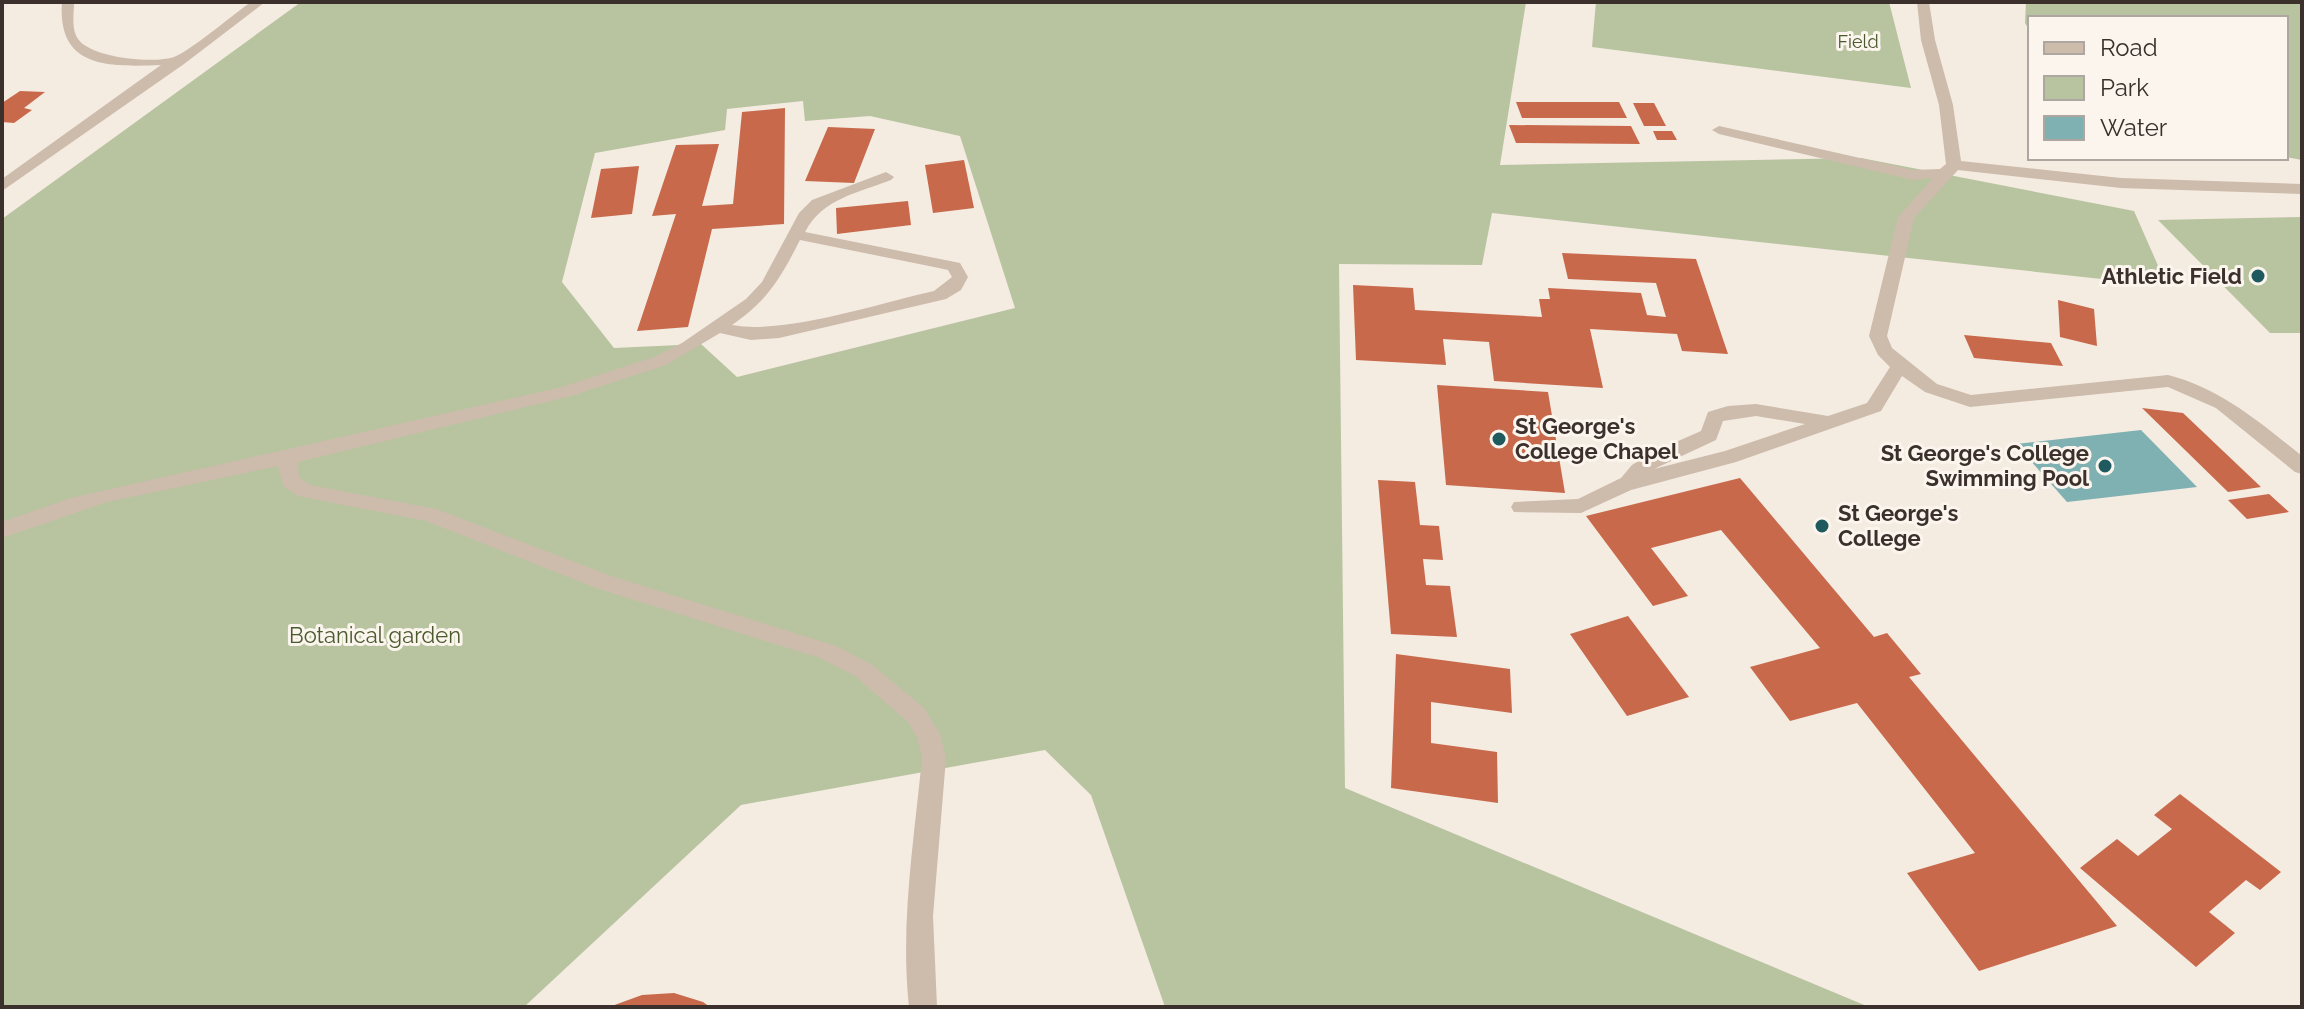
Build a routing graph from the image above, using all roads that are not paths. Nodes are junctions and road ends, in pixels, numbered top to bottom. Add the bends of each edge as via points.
1 (68, 2) edge
2 (259, 2) edge
3 (1923, 2) edge
4 (179, 61) junction
5 (1719, 130) dead end
6 (1954, 165) junction
7 (886, 177) dead end
8 (2, 186) edge
9 (2302, 189) edge
10 (797, 235) junction
11 (717, 327) junction
12 (1900, 366) junction
13 (1831, 422) junction
14 (1709, 435) junction
15 (289, 457) junction
16 (1729, 457) junction
17 (2302, 467) edge
18 (1625, 484) junction
19 (1521, 507) dead end
20 (2, 530) edge
21 (923, 1007) edge

1 - 4 street via 69,31 87,55 107,61
2 - 4 street
3 - 6 street
4 - 8 street
5 - 6 street via 1913,175 1944,173
6 - 9 street via 2121,183
6 - 12 street via 1906,217 1901,235 1878,336 1884,351
7 - 10 street via 818,203
10 - 11 street via 769,284
10 - 11 street via 936,262 954,267 960,277 940,295 779,332 751,334
11 - 15 street via 660,361 608,380
12 - 13 street via 1874,407
12 - 17 street via 1931,388 1970,401 2168,381 2192,385
13 - 14 street via 1740,410 1715,417
13 - 16 street
14 - 16 street
14 - 18 street via 1640,468
15 - 20 street via 112,494
15 - 21 street via 286,473 292,485 305,491 429,514 606,583 828,652 863,670 916,715 934,758 920,937
16 - 18 street
18 - 19 street via 1581,506

